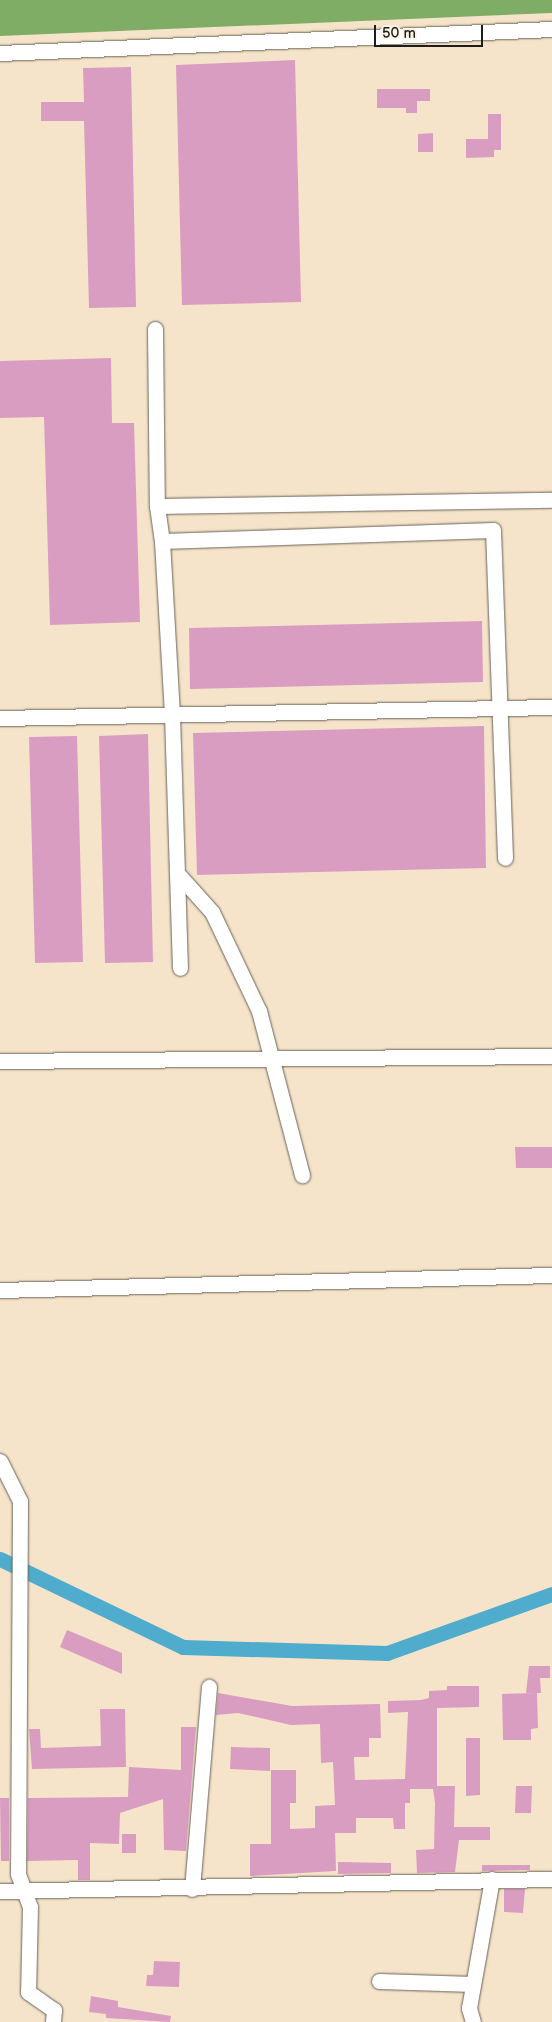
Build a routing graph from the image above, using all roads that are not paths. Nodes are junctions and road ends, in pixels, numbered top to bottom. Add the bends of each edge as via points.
1 (552, 29) edge
2 (0, 53) edge
3 (155, 329) dead end
4 (552, 500) edge
5 (156, 506) junction
6 (162, 541) junction
7 (552, 707) edge
8 (498, 708) junction
9 (172, 714) junction
10 (0, 718) edge
11 (506, 858) dead end
12 (177, 873) junction
13 (180, 968) dead end
14 (552, 1056) edge
15 (272, 1058) junction
16 (0, 1061) edge
17 (302, 1175) dead end
18 (552, 1275) edge
19 (0, 1290) edge
20 (0, 1461) edge
21 (209, 1687) dead end
22 (552, 1878) edge
23 (492, 1880) junction
24 (192, 1889) junction
25 (0, 1891) edge
26 (24, 1891) junction
27 (379, 1980) dead end
28 (474, 1984) junction
29 (53, 2022) edge
30 (473, 2022) edge

1 - 2 street
3 - 5 street
4 - 5 street
5 - 6 street
6 - 8 street via 493,530
6 - 9 street
7 - 8 street
8 - 9 street
8 - 11 street
9 - 10 street
9 - 12 street
12 - 13 street
12 - 15 street via 212,912 259,1011
14 - 15 street
15 - 16 street
15 - 17 street
18 - 19 street
20 - 26 street via 20,1501 18,1874
21 - 24 street
22 - 23 street
23 - 24 street
23 - 28 street
24 - 26 street
25 - 26 street
26 - 29 street via 30,1907 28,1992 54,2010
27 - 28 street
28 - 30 street via 469,2008

